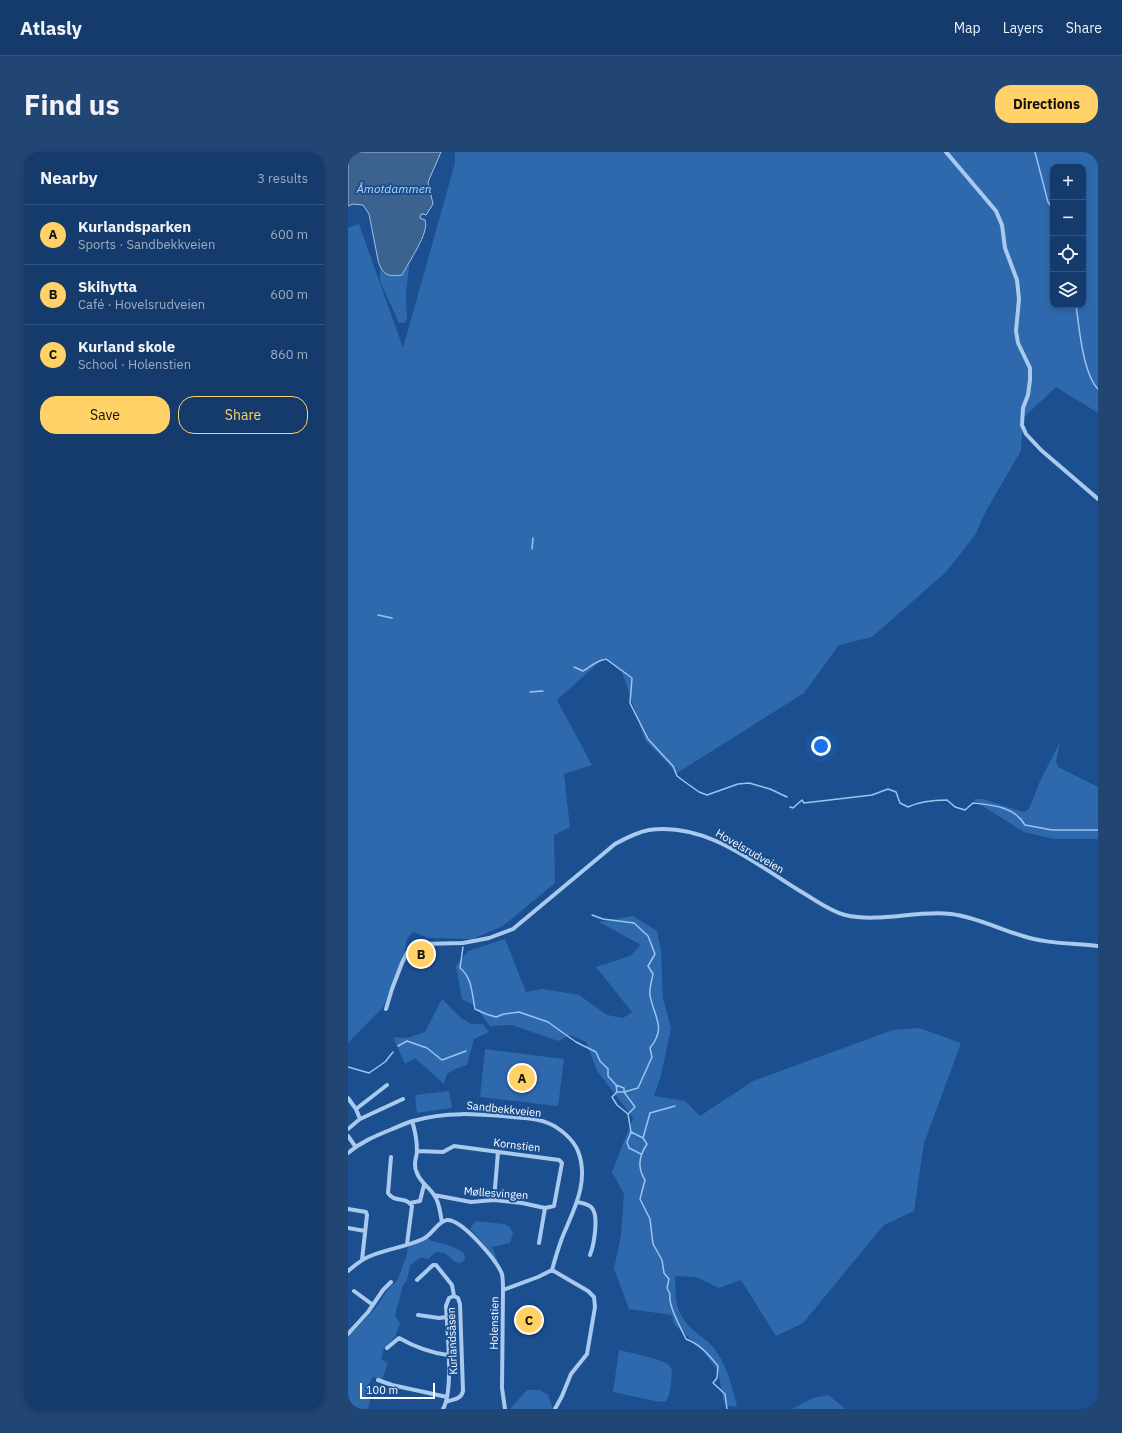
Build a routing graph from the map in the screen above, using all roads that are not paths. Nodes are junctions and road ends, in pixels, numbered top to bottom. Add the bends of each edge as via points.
1 (946, 152) edge
2 (1098, 500) edge
3 (1098, 946) edge
4 (386, 1009) dead end
5 (387, 1085) dead end
6 (348, 1098) edge
7 (404, 1099) dead end
8 (356, 1109) junction
9 (360, 1119) junction
10 (412, 1121) junction
11 (348, 1129) edge
12 (348, 1136) edge
13 (355, 1146) junction
14 (417, 1151) junction
15 (498, 1152) junction
16 (348, 1153) edge
17 (391, 1157) dead end
18 (424, 1185) junction
19 (434, 1195) junction
20 (494, 1200) junction
21 (577, 1202) junction
22 (410, 1203) junction
23 (545, 1208) junction
24 (348, 1209) edge
25 (442, 1222) junction
26 (348, 1228) edge
27 (365, 1231) junction
28 (539, 1243) dead end
29 (407, 1244) junction
30 (590, 1255) dead end
31 (362, 1260) junction
32 (552, 1270) junction
33 (348, 1271) edge
34 (417, 1280) dead end
35 (391, 1282) dead end
36 (503, 1290) junction
37 (354, 1291) dead end
38 (454, 1296) junction
39 (373, 1305) junction
40 (418, 1315) dead end
41 (447, 1317) junction
42 (348, 1334) edge
43 (387, 1348) dead end
44 (448, 1355) junction
45 (378, 1380) dead end
46 (447, 1397) junction
47 (446, 1402) junction
48 (443, 1409) edge
49 (505, 1409) edge
50 (555, 1409) edge

1 - 2 street via 996,211 1002,225 1004,248 1017,280 1018,343 1030,368 1022,425 1032,440
3 - 4 street, Hovelsrudveien via 1037,940 963,915 846,915 826,907 713,839 675,830 647,830 615,844 513,929 463,944 420,944 412,948 402,963
5 - 8 street
6 - 8 street
7 - 9 street
8 - 9 street
9 - 11 street
10 - 13 street, Sandbekkveien via 377,1134
10 - 14 street
10 - 21 street, Sandbekkveien via 458,1113 534,1119 548,1123 560,1129 578,1150 582,1172
12 - 13 street
13 - 16 street, Sandbekkveien
14 - 15 street, Kornstien via 443,1152 454,1146
14 - 18 street via 414,1164
15 - 20 street
15 - 23 street, Kornstien via 559,1160 562,1163 554,1206
17 - 22 street via 388,1193 392,1198
18 - 19 street
18 - 22 street via 420,1200
19 - 20 street, Møllesvingen via 471,1202
19 - 25 street
20 - 23 street, Møllesvingen
21 - 30 street via 592,1208 595,1213 594,1240
21 - 32 street, Sandbekkveien
22 - 29 street via 412,1209
23 - 28 street
24 - 27 street via 366,1212 368,1218
25 - 29 street via 423,1239
25 - 36 street via 456,1222 477,1240 502,1274
26 - 27 street
27 - 31 street
29 - 31 street
31 - 33 street
32 - 36 street, Holenstien
32 - 50 street via 591,1294 595,1307 587,1354 571,1374
34 - 38 street via 436,1265 452,1285
35 - 39 street
36 - 49 street, Holenstien via 502,1388
37 - 39 street
38 - 41 street, Kurlandsåsen via 447,1301
38 - 47 street, Kurlandsåsen via 460,1304 463,1391 459,1398
39 - 42 street
40 - 41 street, Kurlandsåsen
41 - 44 street, Kurlandsåsen
43 - 44 street, Kurlandsåsen via 400,1338 422,1349
44 - 46 street, Kurlandsåsen
45 - 46 street
46 - 47 street, Kurlandsåsen
47 - 48 street, Kurlandsåsen

